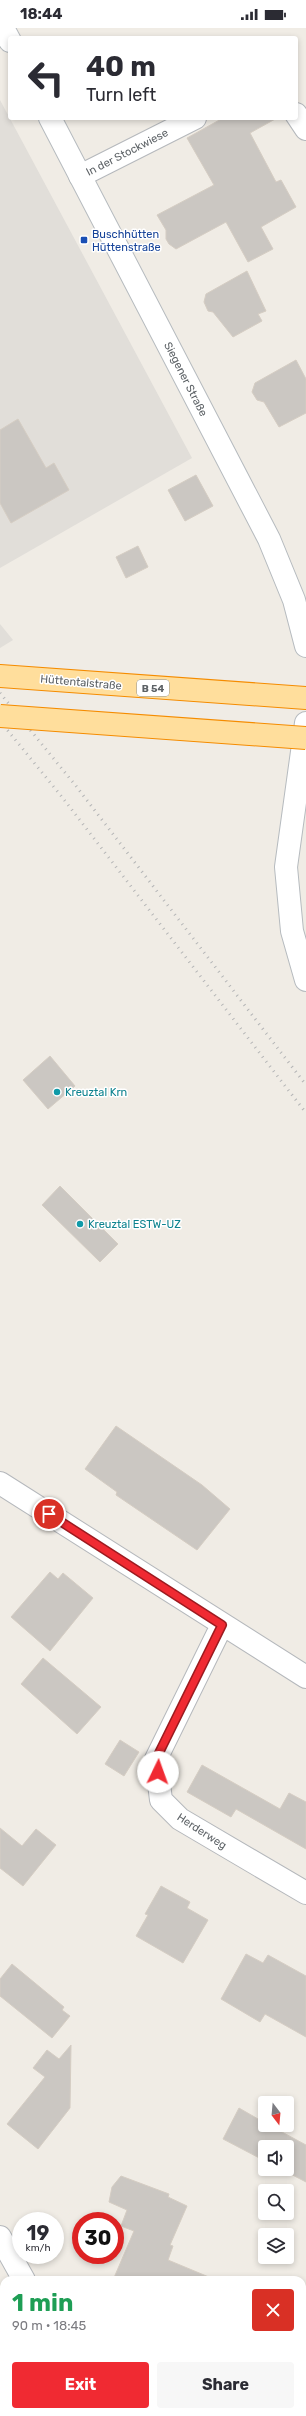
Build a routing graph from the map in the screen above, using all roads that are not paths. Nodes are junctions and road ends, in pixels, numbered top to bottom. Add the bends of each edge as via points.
1 (3, 28) edge
2 (8, 38) edge
3 (298, 117) edge
4 (51, 120) edge
5 (192, 120) edge
6 (306, 129) edge
7 (80, 176) junction
8 (306, 646) edge
9 (0, 676) edge
10 (306, 698) edge
11 (0, 716) edge
12 (306, 723) edge
13 (306, 738) edge
14 (306, 980) edge
15 (3, 1492) edge
16 (222, 1625) junction
17 (306, 1677) edge
18 (306, 1894) edge
19 (0, 2237) edge
20 (22, 2276) edge

1 - 2 street
3 - 6 street
4 - 7 street, Siegener Straße
5 - 7 street, In der Stockwiese
7 - 8 street, Siegener Straße via 270,539 294,600
9 - 10 highway, Hüttentalstraße / B 54
11 - 13 highway, bridge
12 - 14 street via 286,867 292,931
15 - 16 street
16 - 17 street
16 - 18 street, Herderweg via 156,1759 161,1800 180,1820
19 - 20 street

